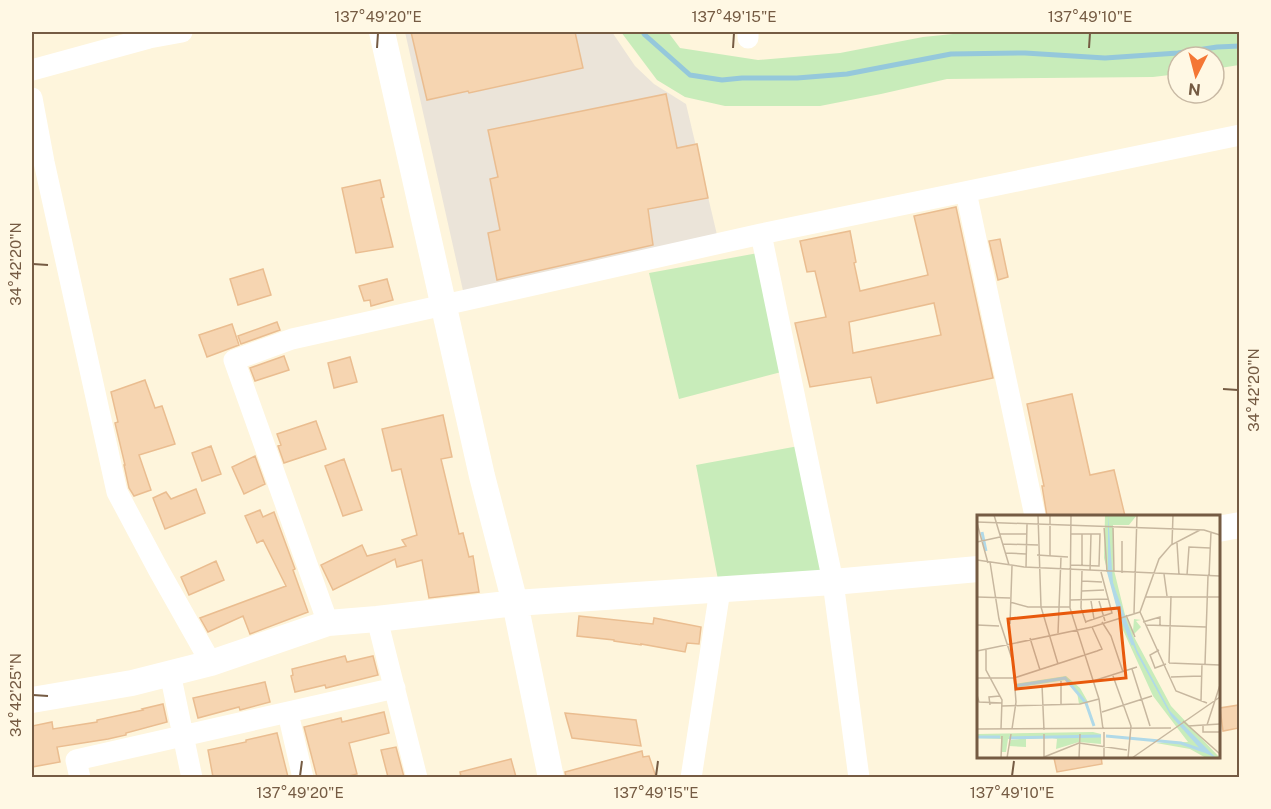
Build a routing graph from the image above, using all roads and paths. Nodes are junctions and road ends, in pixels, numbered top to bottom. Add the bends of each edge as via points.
1 (182, 32) edge
2 (382, 32) edge
3 (148, 35) edge
4 (32, 70) edge
5 (32, 98) edge
6 (1239, 135) edge
7 (966, 192) junction
8 (760, 234) junction
9 (444, 304) junction
10 (1035, 515) edge
11 (1239, 525) edge
12 (1220, 529) edge
13 (977, 569) edge
14 (833, 582) junction
15 (720, 590) junction
16 (515, 603) junction
17 (377, 619) junction
18 (328, 622) junction
19 (211, 663) junction
20 (170, 673) junction
21 (395, 688) junction
22 (32, 700) edge
23 (288, 713) junction
24 (184, 736) junction
25 (80, 777) edge
26 (192, 777) edge
27 (303, 777) edge
28 (417, 777) edge
29 (551, 777) edge
30 (691, 777) edge
31 (859, 777) edge

1 - 3 street
2 - 9 street
3 - 4 street
5 - 19 street via 117,492
6 - 7 street
7 - 8 street
7 - 10 street
8 - 9 street
8 - 14 street
9 - 16 street
9 - 18 street via 292,339 234,360
11 - 12 street
13 - 14 street
14 - 15 street
14 - 31 street
15 - 16 street
15 - 30 street
16 - 17 street
16 - 29 street
17 - 18 street
17 - 21 street
18 - 19 street
19 - 20 street
20 - 22 street
20 - 24 street
21 - 23 street
21 - 28 street
23 - 24 street
23 - 27 street
24 - 25 street via 76,760
24 - 26 street

